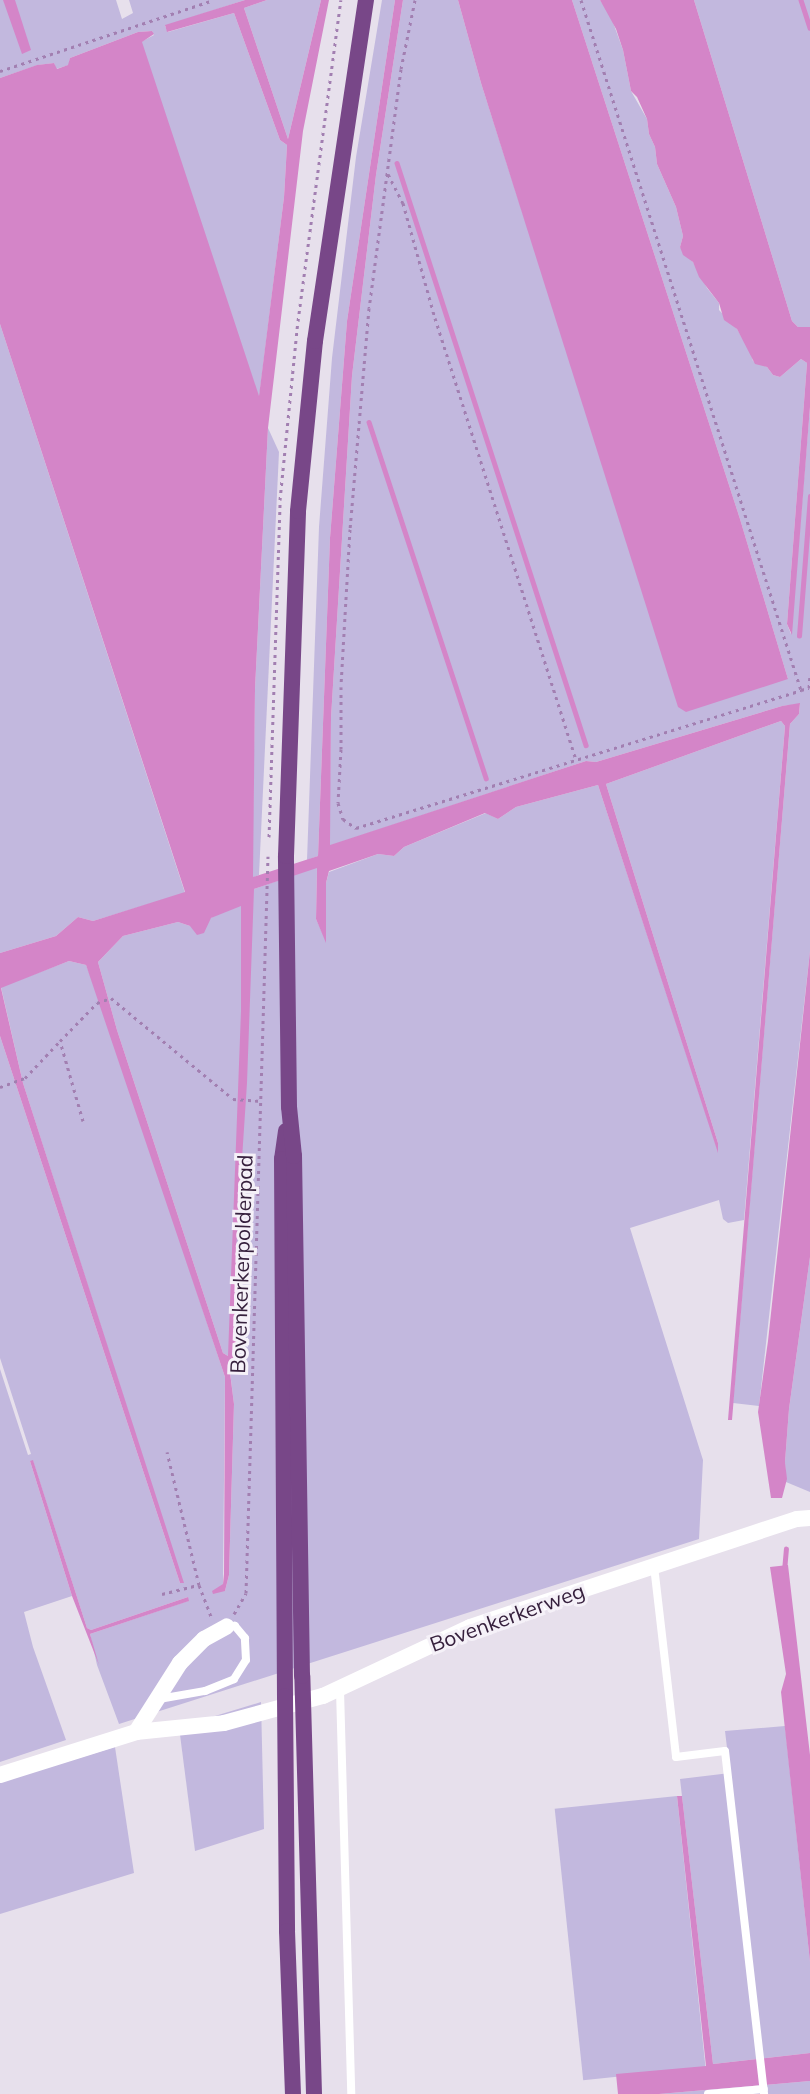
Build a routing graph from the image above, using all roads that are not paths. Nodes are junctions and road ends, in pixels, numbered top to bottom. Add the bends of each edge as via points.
1 (366, 0) edge
2 (289, 1107) junction
3 (810, 1518) edge
4 (654, 1566) junction
5 (222, 1629) joint
6 (340, 1690) junction
7 (159, 1699) junction
8 (136, 1731) junction
9 (0, 1775) edge
10 (764, 2091) edge
11 (293, 2094) edge
12 (314, 2094) edge
13 (351, 2094) edge
14 (708, 2094) edge

1 - 2 highway via 315,341 298,512 286,856
2 - 11 highway via 282,1159 287,1931
2 - 12 highway via 294,1156 302,1676
3 - 4 street, Bovenkerkerweg
4 - 6 street, Bovenkerkerweg via 470,1627
4 - 10 lane via 676,1757 725,1751
5 - 7 street via 204,1639 180,1663
5 - 7 lane via 235,1626 245,1638 246,1660 234,1678 205,1691
6 - 8 street, Bovenkerkerweg via 259,1716
6 - 13 lane
7 - 8 street
8 - 9 street, Bovenkerkerweg
10 - 14 lane

